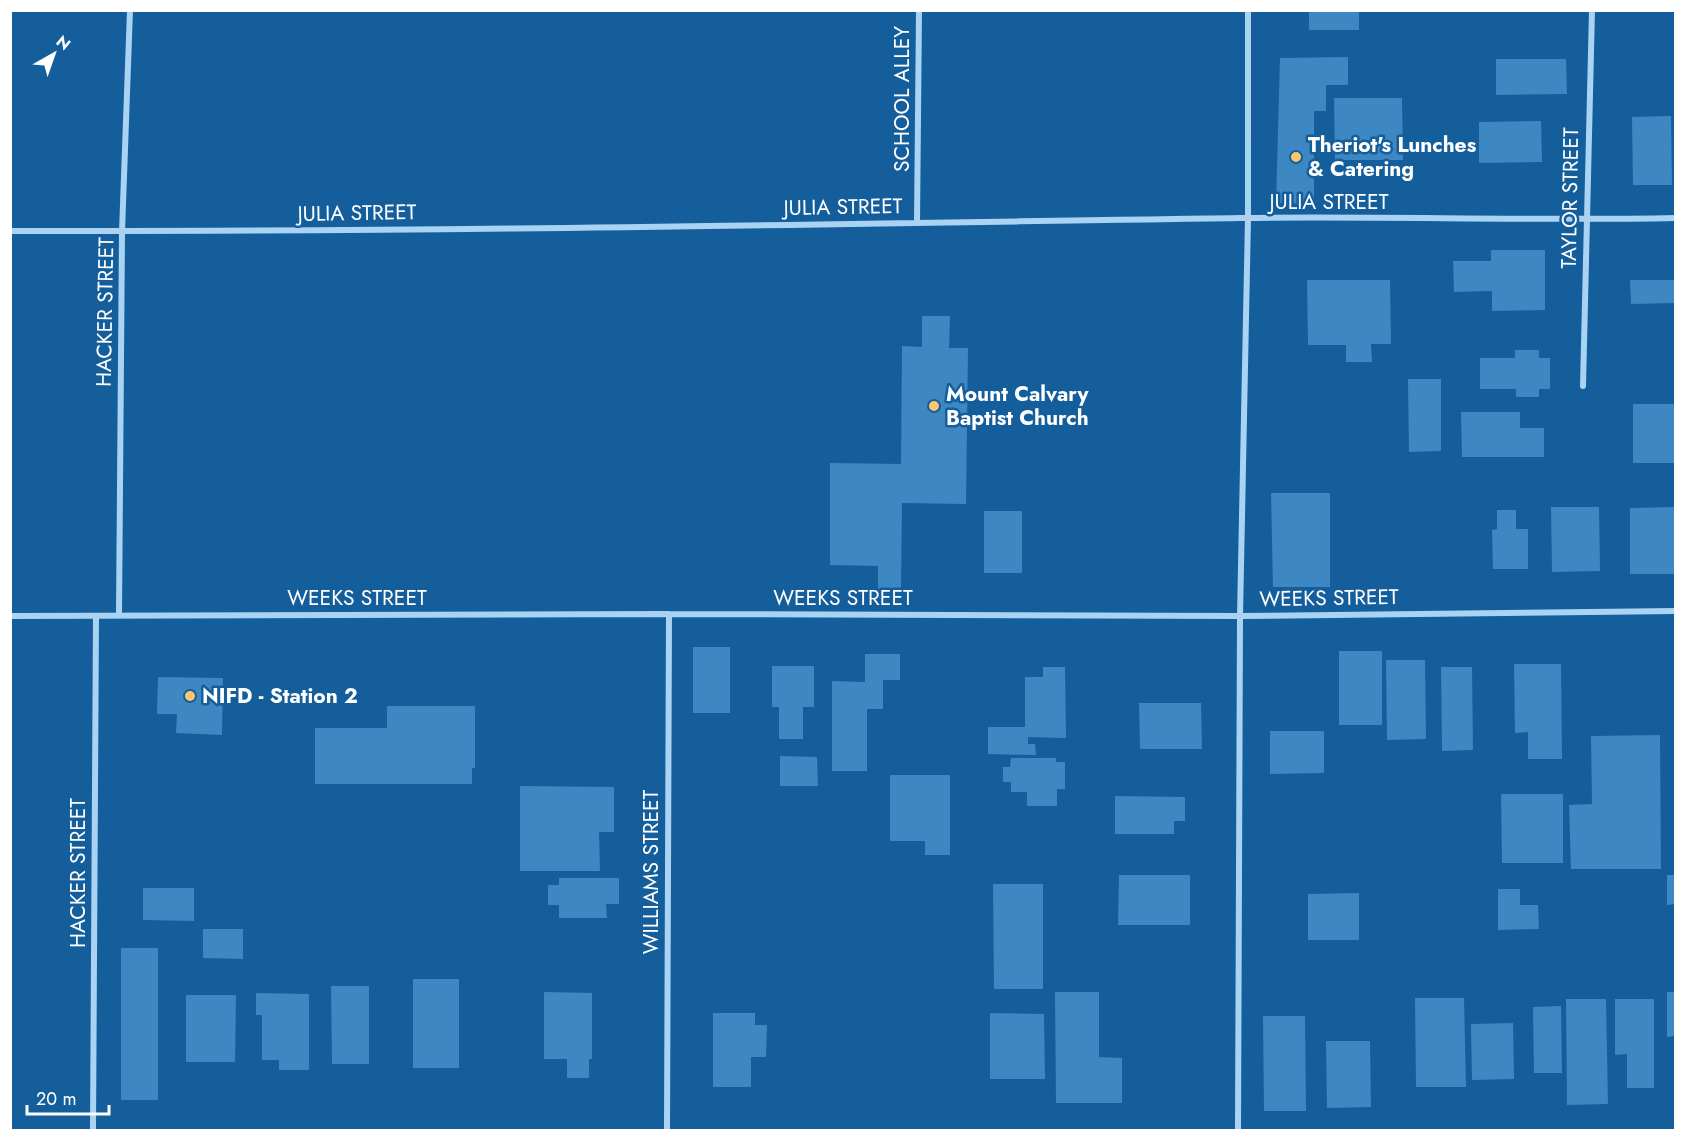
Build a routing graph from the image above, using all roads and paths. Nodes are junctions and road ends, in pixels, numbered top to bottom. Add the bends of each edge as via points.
1 (130, 10) edge
2 (919, 10) edge
3 (1248, 10) edge
4 (1592, 10) edge
5 (1248, 218) junction
6 (1676, 218) edge
7 (1586, 220) junction
8 (917, 223) junction
9 (10, 231) edge
10 (122, 232) junction
11 (1583, 386) dead end
12 (1676, 612) edge
13 (119, 614) junction
14 (669, 614) junction
15 (10, 616) edge
16 (96, 616) junction
17 (1240, 616) junction
18 (93, 1131) edge
19 (667, 1131) edge
20 (1238, 1131) edge

1 - 10 street, HACKER STREET
2 - 8 street, SCHOOL ALLEY
3 - 5 street
4 - 7 street, TAYLOR STREET
5 - 7 street, JULIA STREET
5 - 8 street, JULIA STREET
5 - 17 street
6 - 7 street, JULIA STREET
7 - 11 street, TAYLOR STREET
8 - 10 street, JULIA STREET
9 - 10 street, JULIA STREET
10 - 13 street, HACKER STREET
12 - 17 street, WEEKS STREET
13 - 14 street, WEEKS STREET
13 - 16 street, WEEKS STREET
14 - 17 street, WEEKS STREET
14 - 19 street, WILLIAMS STREET
15 - 16 street, WEEKS STREET
16 - 18 street, HACKER STREET
17 - 20 street

